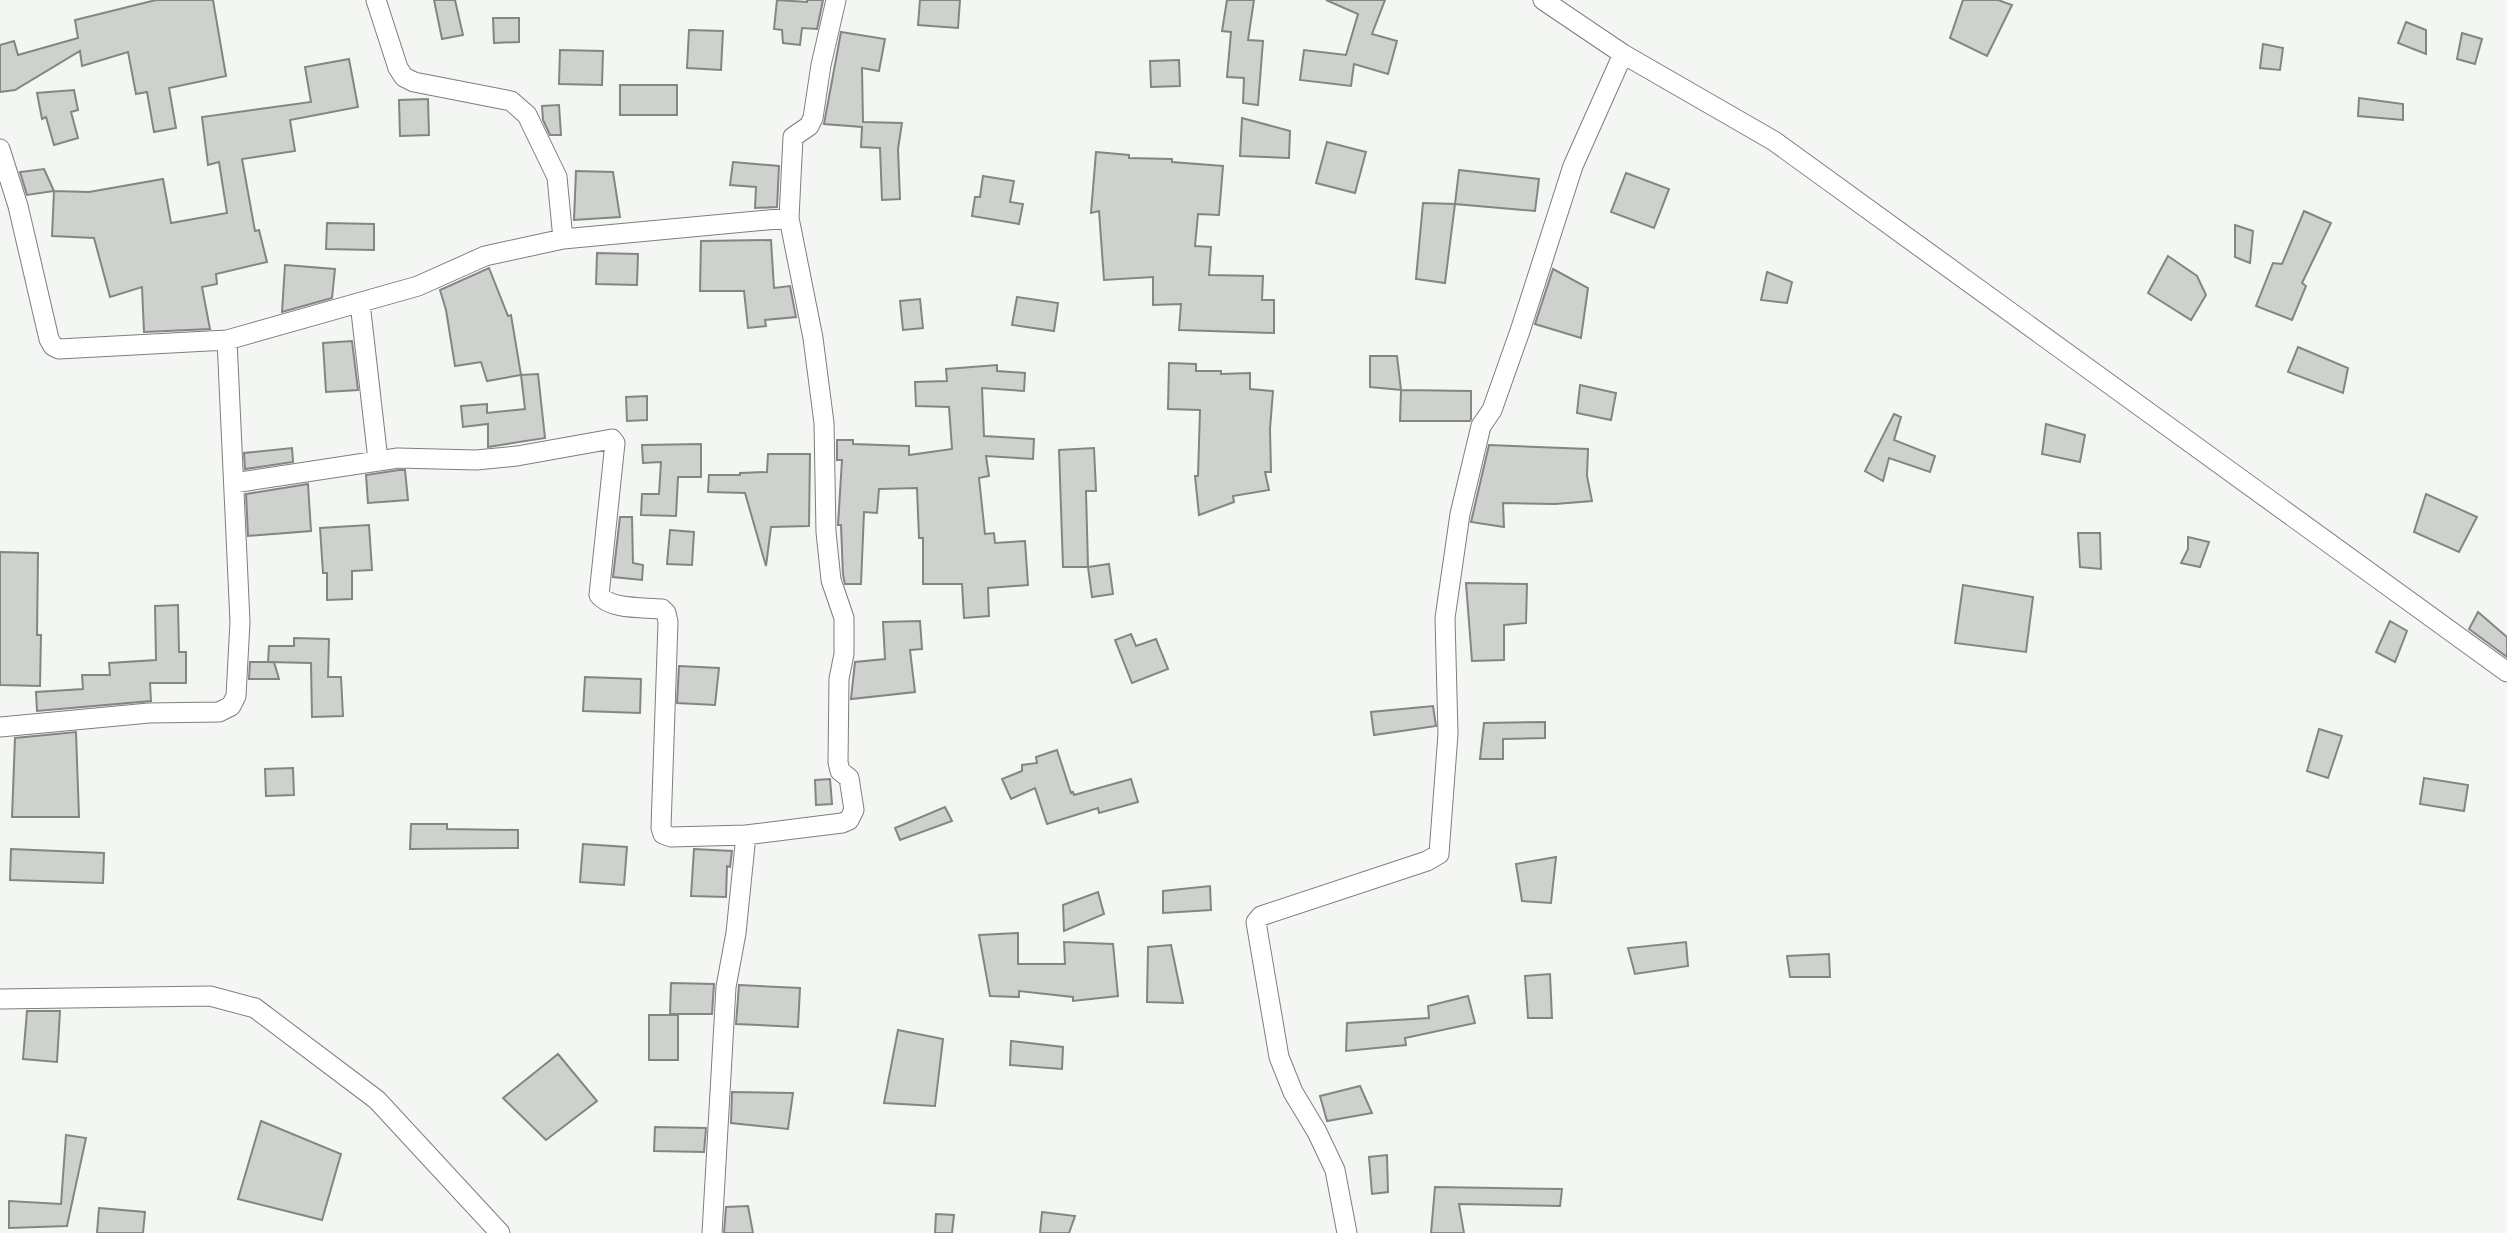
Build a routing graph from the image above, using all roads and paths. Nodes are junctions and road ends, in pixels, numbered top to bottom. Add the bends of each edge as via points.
1 (376, 0) edge
2 (836, 0) edge
3 (1543, 0) edge
4 (1623, 54) junction
5 (0, 149) edge
6 (789, 218) junction
7 (563, 239) junction
8 (360, 303) junction
9 (227, 340) junction
10 (378, 460) junction
11 (234, 483) junction
12 (2507, 672) edge
13 (0, 727) edge
14 (746, 835) junction
15 (0, 999) edge
16 (500, 1233) edge
17 (712, 1233) edge
18 (1347, 1233) edge

1 - 7 street via 404,76 414,82 511,100 527,115 557,177
2 - 6 street via 813,118 793,137
3 - 4 street
4 - 12 street via 1774,141
4 - 18 street via 1573,166 1520,331 1492,410 1481,426 1460,514 1445,618 1448,734 1440,854 1261,916 1256,922 1279,1057 1335,1170
5 - 9 street via 53,346
6 - 7 street
6 - 14 street via 824,423 825,532 831,580 844,618 838,762 849,778 854,810 842,823
7 - 8 street via 485,256 418,286
8 - 9 street
8 - 10 street
9 - 11 street
10 - 11 street
10 - 14 street via 475,460 612,439 599,595 612,604 666,613 663,834
11 - 13 street via 240,622 236,696 231,706 219,712 149,713
14 - 17 street via 726,987
15 - 16 street via 209,996 255,1008 376,1100

